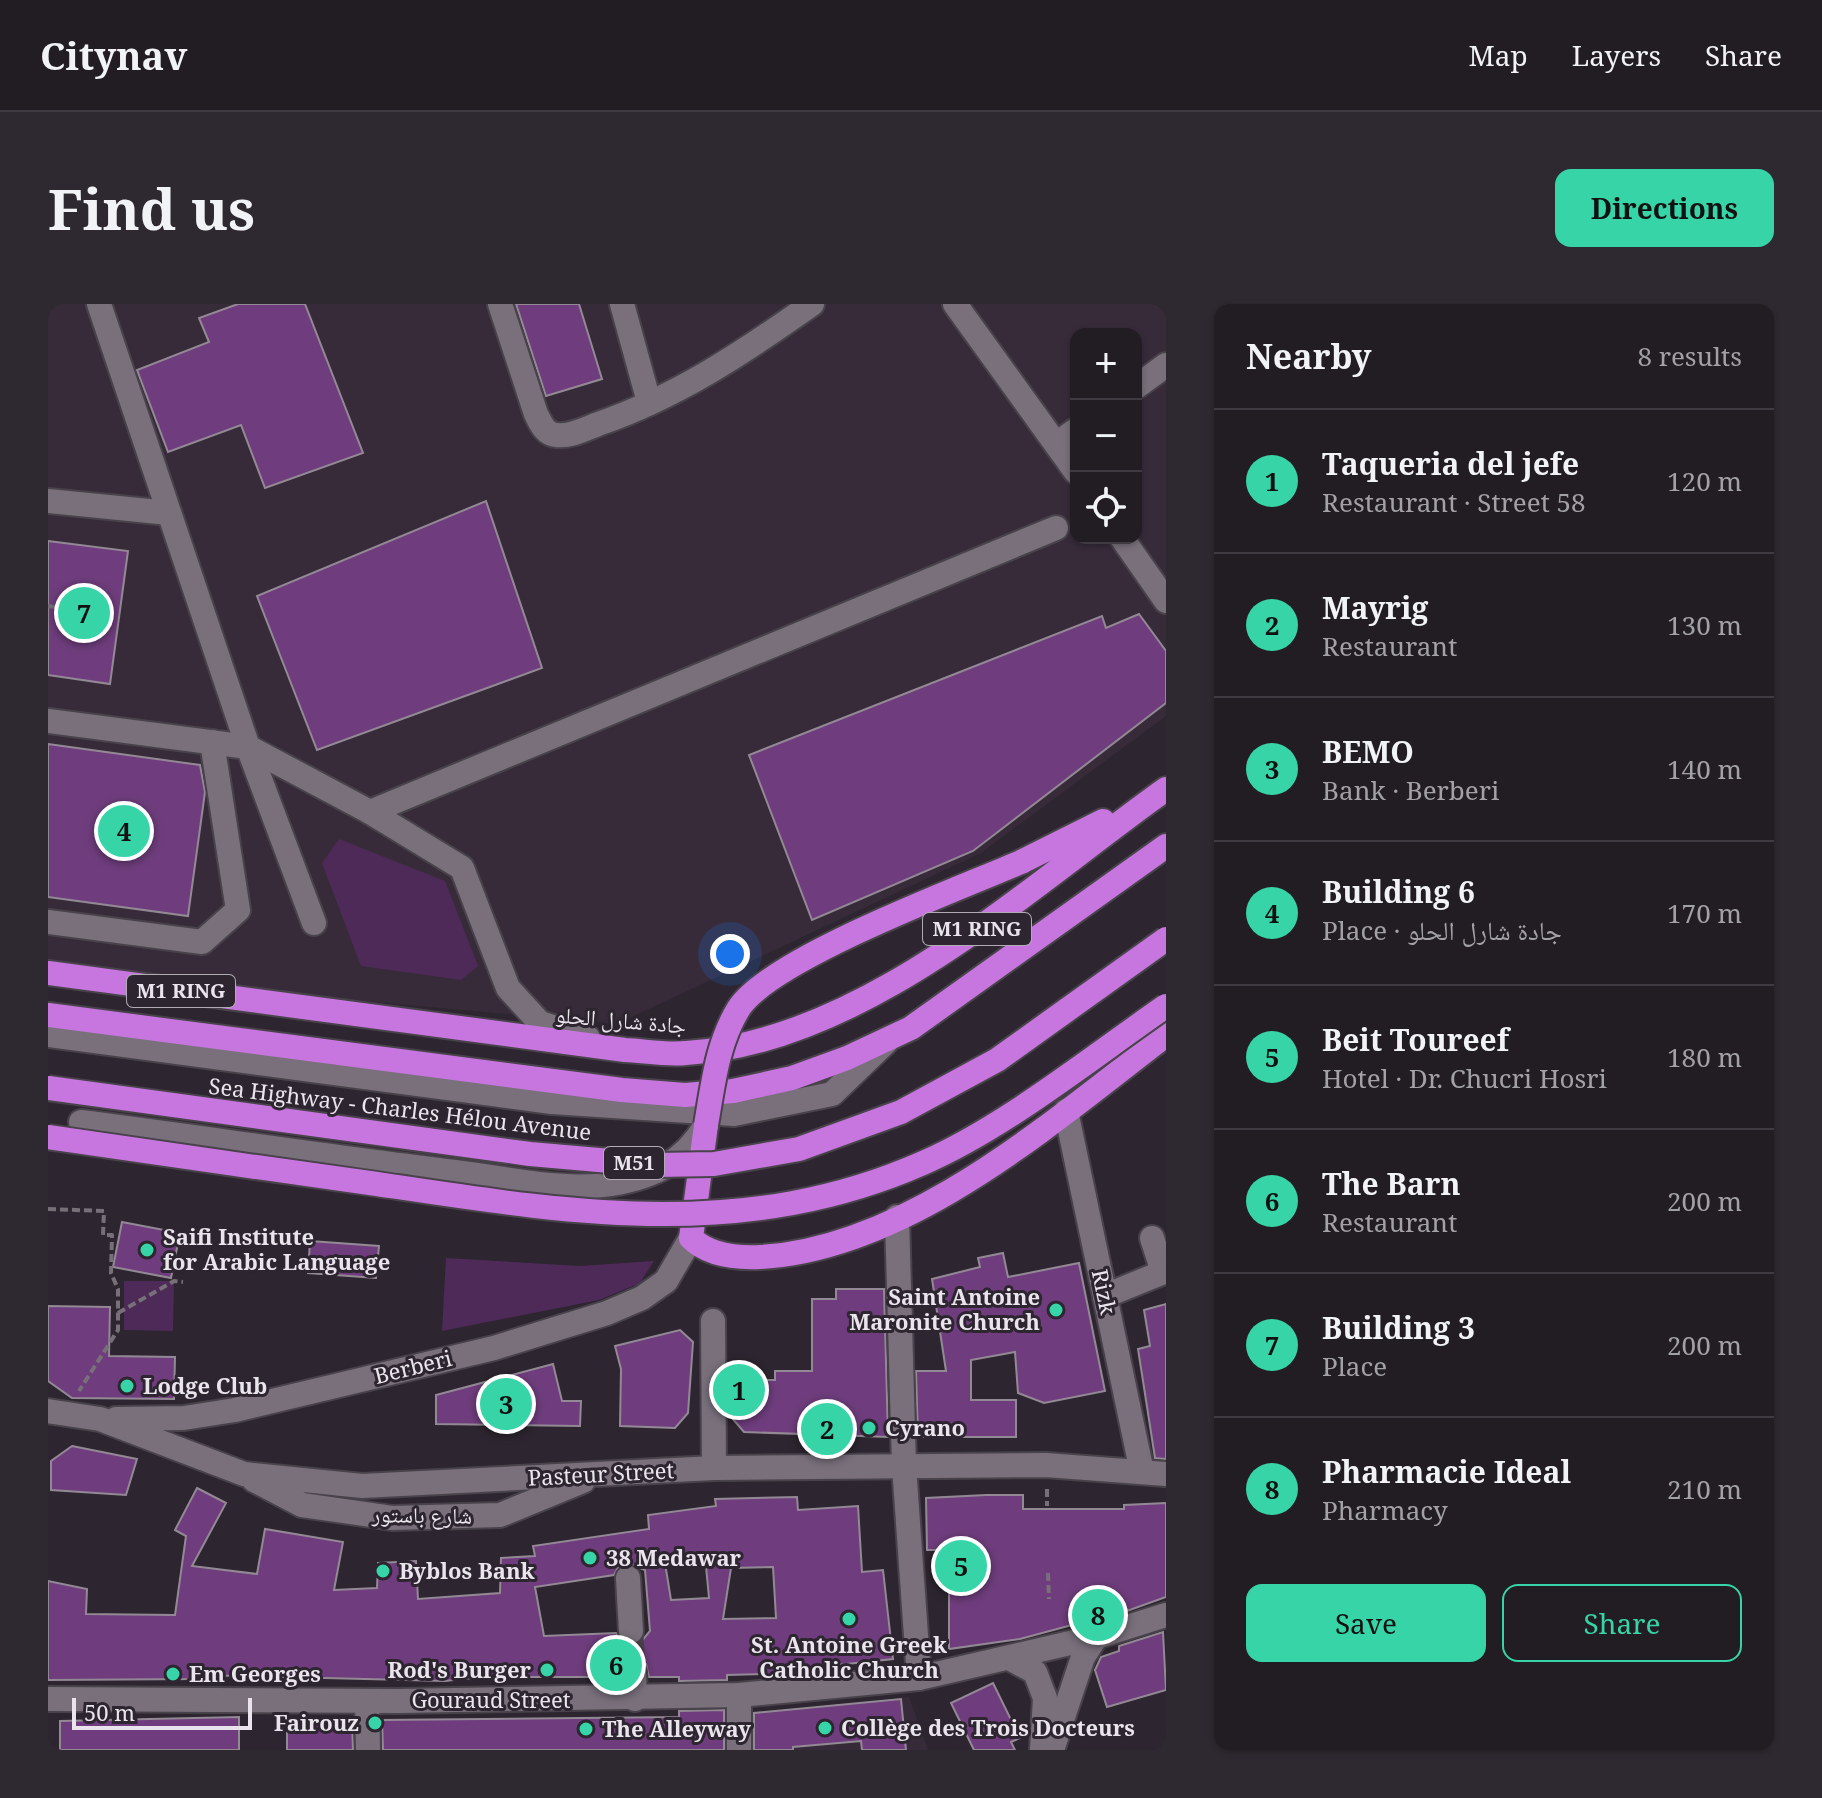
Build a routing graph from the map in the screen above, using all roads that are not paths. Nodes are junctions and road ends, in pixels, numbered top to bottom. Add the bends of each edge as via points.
1 (99, 304) edge
2 (500, 304) edge
3 (622, 304) edge
4 (812, 304) edge
5 (955, 304) edge
6 (1166, 365) edge
7 (1142, 383) edge
8 (649, 402) junction
9 (1066, 437) edge
10 (48, 501) edge
11 (169, 513) junction
12 (1056, 528) dead end
13 (1126, 544) edge
14 (1166, 601) edge
15 (48, 721) edge
16 (212, 742) junction
17 (248, 747) junction
18 (1163, 792) edge
19 (370, 812) junction
20 (1166, 846) edge
21 (48, 922) edge
22 (314, 923) dead end
23 (1166, 939) edge
24 (48, 973) edge
25 (1166, 1006) edge
26 (48, 1015) edge
27 (48, 1035) edge
28 (1166, 1035) edge
29 (892, 1037) junction
30 (625, 1050) junction
31 (48, 1088) edge
32 (1066, 1111) junction
33 (81, 1122) dead end
34 (706, 1125) junction
35 (48, 1137) edge
36 (897, 1217) junction
37 (691, 1238) junction
38 (1152, 1238) dead end
39 (1165, 1272) edge
40 (1105, 1296) junction
41 (713, 1321) dead end
42 (56, 1412) edge
43 (100, 1419) junction
44 (904, 1466) junction
45 (714, 1468) junction
46 (1154, 1473) edge
47 (244, 1474) junction
48 (600, 1474) junction
49 (628, 1578) dead end
50 (1166, 1615) edge
51 (631, 1631) tunnel mouth
52 (1096, 1637) junction
53 (1011, 1659) junction
54 (634, 1673) tunnel mouth
55 (919, 1678) junction
56 (739, 1695) junction
57 (48, 1699) edge
58 (635, 1699) junction
59 (367, 1701) junction
60 (368, 1750) edge
61 (739, 1750) edge
62 (1042, 1750) edge
63 (1052, 1750) edge

1 - 11 street
2 - 8 street via 544,429 568,434
3 - 8 street
4 - 8 street via 708,375
5 - 9 street
6 - 7 street
10 - 11 street
11 - 17 street
12 - 19 street
13 - 14 street
15 - 16 street
16 - 17 street
16 - 21 street via 238,910 202,942
17 - 19 street
17 - 22 street
18 - 30 highway, جادة شارل الحلو / M1 RING via 949,949 874,993 812,1022 731,1048 684,1054
18 - 34 highway, bridge via 764,982 739,1008 725,1038
19 - 30 street via 462,868 508,988 540,1023
20 - 29 highway
23 - 31 highway, Sea Highway - Charles Hélou Avenue / M51, bridge via 997,1060 901,1112 799,1149 714,1164 656,1165 530,1154
24 - 30 highway, جادة شارل الحلو / M1 RING
25 - 35 highway, bridge via 1044,1090 924,1163 806,1203 762,1209 655,1215 527,1206
26 - 29 highway via 685,1095 792,1078
27 - 29 street via 552,1102 734,1114 832,1094
28 - 32 highway
32 - 36 highway via 989,1166
32 - 40 street, Rizk
33 - 34 street via 584,1186 625,1182 669,1167 688,1152
34 - 37 highway
36 - 37 highway via 842,1241 784,1255 716,1253
36 - 44 street
37 - 43 street, Berberi via 674,1270 642,1298 494,1348 209,1415
38 - 39 street
39 - 40 street
40 - 46 street, Rizk
41 - 45 street
42 - 43 street, Pasteur Street
43 - 47 street, Pasteur Street
44 - 45 street, Pasteur Street
44 - 46 street, Pasteur Street via 1046,1465
44 - 55 street
45 - 48 street, Pasteur Street
47 - 48 street, Pasteur Street via 362,1486
47 - 48 street, شارع باستور via 302,1505 392,1518 500,1515
49 - 51 street
50 - 52 street, Gouraud Street
52 - 53 street, Gouraud Street
52 - 63 street via 1083,1657
53 - 55 street, Gouraud Street
53 - 62 street via 1035,1672 1045,1698
54 - 58 street
55 - 56 street, Gouraud Street
56 - 58 street, Gouraud Street
56 - 61 street
57 - 59 street, Gouraud Street
58 - 59 street, Gouraud Street
59 - 60 street

